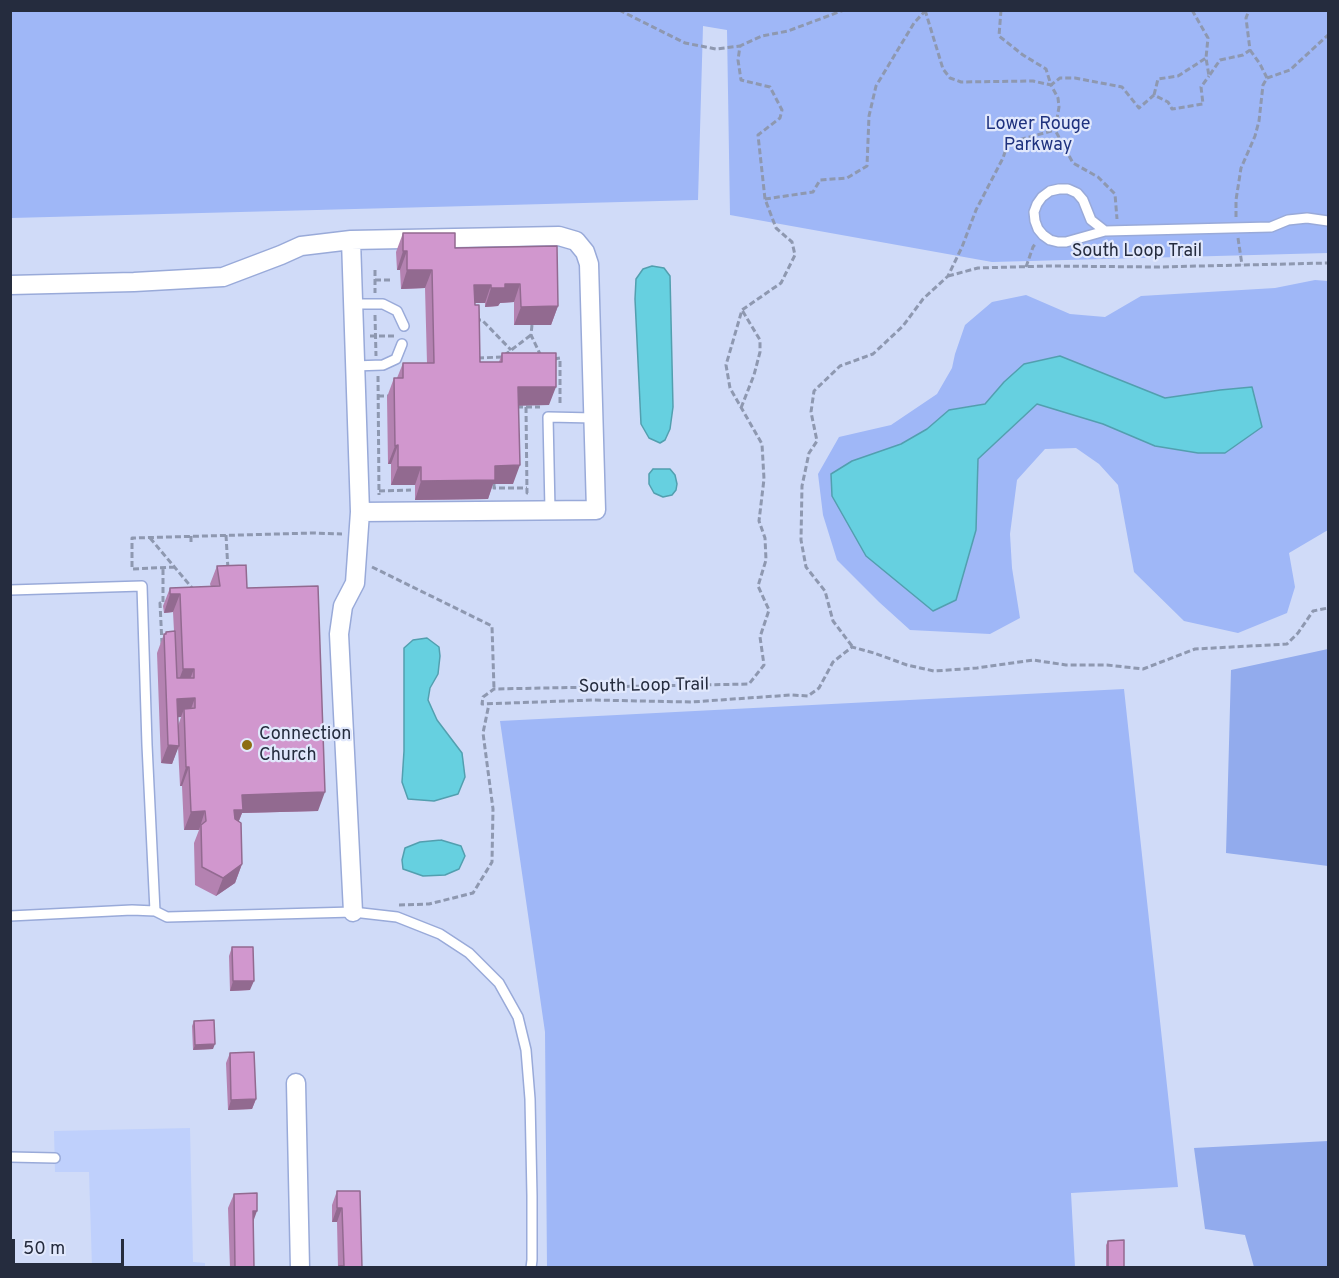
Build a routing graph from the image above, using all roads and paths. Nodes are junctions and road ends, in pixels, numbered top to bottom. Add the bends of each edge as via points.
1 (620, 10) edge
2 (844, 10) edge
3 (1001, 10) edge
4 (1192, 10) edge
5 (1249, 10) edge
6 (926, 11) edge
7 (1329, 35) edge
8 (740, 46) junction
9 (1250, 50) junction
10 (1206, 58) junction
11 (1209, 76) junction
12 (1267, 78) junction
13 (1051, 85) junction
14 (1154, 95) junction
15 (1055, 130) junction
16 (765, 199) junction
17 (1329, 221) edge
18 (1236, 227) junction
19 (1117, 230) junction
20 (1105, 231) junction
21 (1043, 235) junction
22 (351, 240) junction
23 (1329, 262) edge
24 (1242, 265) junction
25 (1026, 267) junction
26 (948, 276) junction
27 (375, 280) dead end
28 (393, 280) dead end
29 (10, 285) edge
30 (353, 304) junction
31 (742, 310) junction
32 (375, 315) dead end
33 (468, 320) edge
34 (532, 325) dead end
35 (404, 326) dead end
36 (531, 335) junction
37 (374, 336) junction
38 (391, 336) dead end
39 (402, 344) dead end
40 (511, 350) junction
41 (376, 357) dead end
42 (473, 358) edge
43 (354, 366) junction
44 (381, 376) dead end
45 (378, 396) junction
46 (395, 396) edge
47 (525, 407) junction
48 (549, 407) dead end
49 (568, 407) dead end
50 (515, 408) edge
51 (741, 408) junction
52 (594, 418) junction
53 (494, 484) edge
54 (527, 488) junction
55 (411, 490) dead end
56 (379, 491) junction
57 (536, 493) dead end
58 (380, 500) dead end
59 (550, 510) junction
60 (360, 512) junction
61 (226, 535) junction
62 (190, 536) junction
63 (358, 536) junction
64 (150, 538) junction
65 (191, 543) dead end
66 (356, 559) junction
67 (175, 567) junction
68 (163, 568) junction
69 (228, 580) edge
70 (10, 590) edge
71 (197, 594) edge
72 (1329, 608) edge
73 (852, 647) junction
74 (162, 648) edge
75 (494, 689) junction
76 (489, 704) junction
77 (396, 905) dead end
78 (155, 911) junction
79 (353, 912) junction
80 (10, 916) edge
81 (296, 1083) dead end
82 (10, 1157) edge
83 (54, 1158) dead end
84 (300, 1268) edge
85 (531, 1268) edge

1 - 8 path via 685,43 716,49
2 - 8 path
3 - 13 path via 999,36 1046,69
4 - 10 path via 1208,38
5 - 9 path via 1246,18
6 - 13 path via 943,69 950,78 961,82 1034,81
6 - 16 path via 914,22 876,86 869,116 867,166 847,178 820,180 813,192
7 - 12 path via 1290,70
8 - 16 path via 741,80 770,87 782,110 780,118 758,135
9 - 11 path via 1220,60
9 - 12 path
10 - 11 path
10 - 14 path via 1178,76 1158,79
11 - 14 path via 1201,87 1203,104 1172,109 1168,102
12 - 18 path via 1255,136 1241,168
13 - 14 path via 1059,78 1075,78 1122,87 1139,108
13 - 15 path via 1058,98
15 - 19 path via 1072,163 1098,177 1115,195
15 - 26 path via 1008,143
16 - 31 path via 776,228 792,242 795,255 781,283
17 - 18 lane via 1307,218 1271,226
18 - 19 lane
18 - 24 path
19 - 20 lane
20 - 21 lane via 1066,242
20 - 21 lane via 1091,220 1077,194 1059,189 1042,196 1034,212
21 - 25 path via 1033,247
22 - 29 street via 301,246 223,277
22 - 30 street
22 - 52 street via 559,236 576,241 589,264
23 - 24 path, South Loop Trail
24 - 25 path, South Loop Trail
25 - 26 path, South Loop Trail via 978,268
26 - 73 path via 873,354 840,366 814,391 811,412 817,441 809,453 802,486 801,540 806,567 825,591 833,621
27 - 28 path
30 - 35 lane via 384,304 397,311
30 - 43 street
31 - 51 path, South Loop Trail via 726,365 730,388
31 - 51 path via 760,340 760,352
32 - 37 path
33 - 40 path via 482,320
34 - 36 path
36 - 40 path
36 - 49 path via 538,352 546,358 560,358 560,407
37 - 38 path
37 - 41 path
39 - 43 lane via 396,359 383,365
40 - 42 path via 502,357
43 - 60 street
44 - 45 path via 377,376
45 - 46 path
45 - 56 path
47 - 48 path
47 - 50 path
47 - 54 path
51 - 75 path, South Loop Trail via 762,444 764,479 759,521 766,560 758,586 769,610 760,636 764,665 749,684
52 - 59 street via 596,510
52 - 59 lane via 548,417
53 - 54 path via 494,488
54 - 57 path via 527,493
55 - 56 path
56 - 58 path
59 - 60 street
60 - 63 street
61 - 62 path
61 - 63 path
61 - 69 path
62 - 64 path
62 - 65 path
63 - 66 street
64 - 67 path
64 - 68 path via 132,538 132,569
66 - 75 path via 492,626
66 - 79 street via 354,583 343,606 339,633
67 - 68 path
67 - 71 path
68 - 74 path
70 - 78 lane via 142,586
72 - 73 path via 1313,611 1287,644 1195,649 1143,669 1033,660 934,671
73 - 76 path, South Loop Trail via 833,662 819,688 808,696 691,702
75 - 76 path via 483,697 482,704
76 - 77 path via 483,733 493,809 492,862 473,893 429,904
78 - 79 lane via 167,917
78 - 80 lane
79 - 85 lane via 397,917 440,934 469,953 499,983 518,1017 526,1050 530,1099
81 - 84 street
82 - 83 lane

